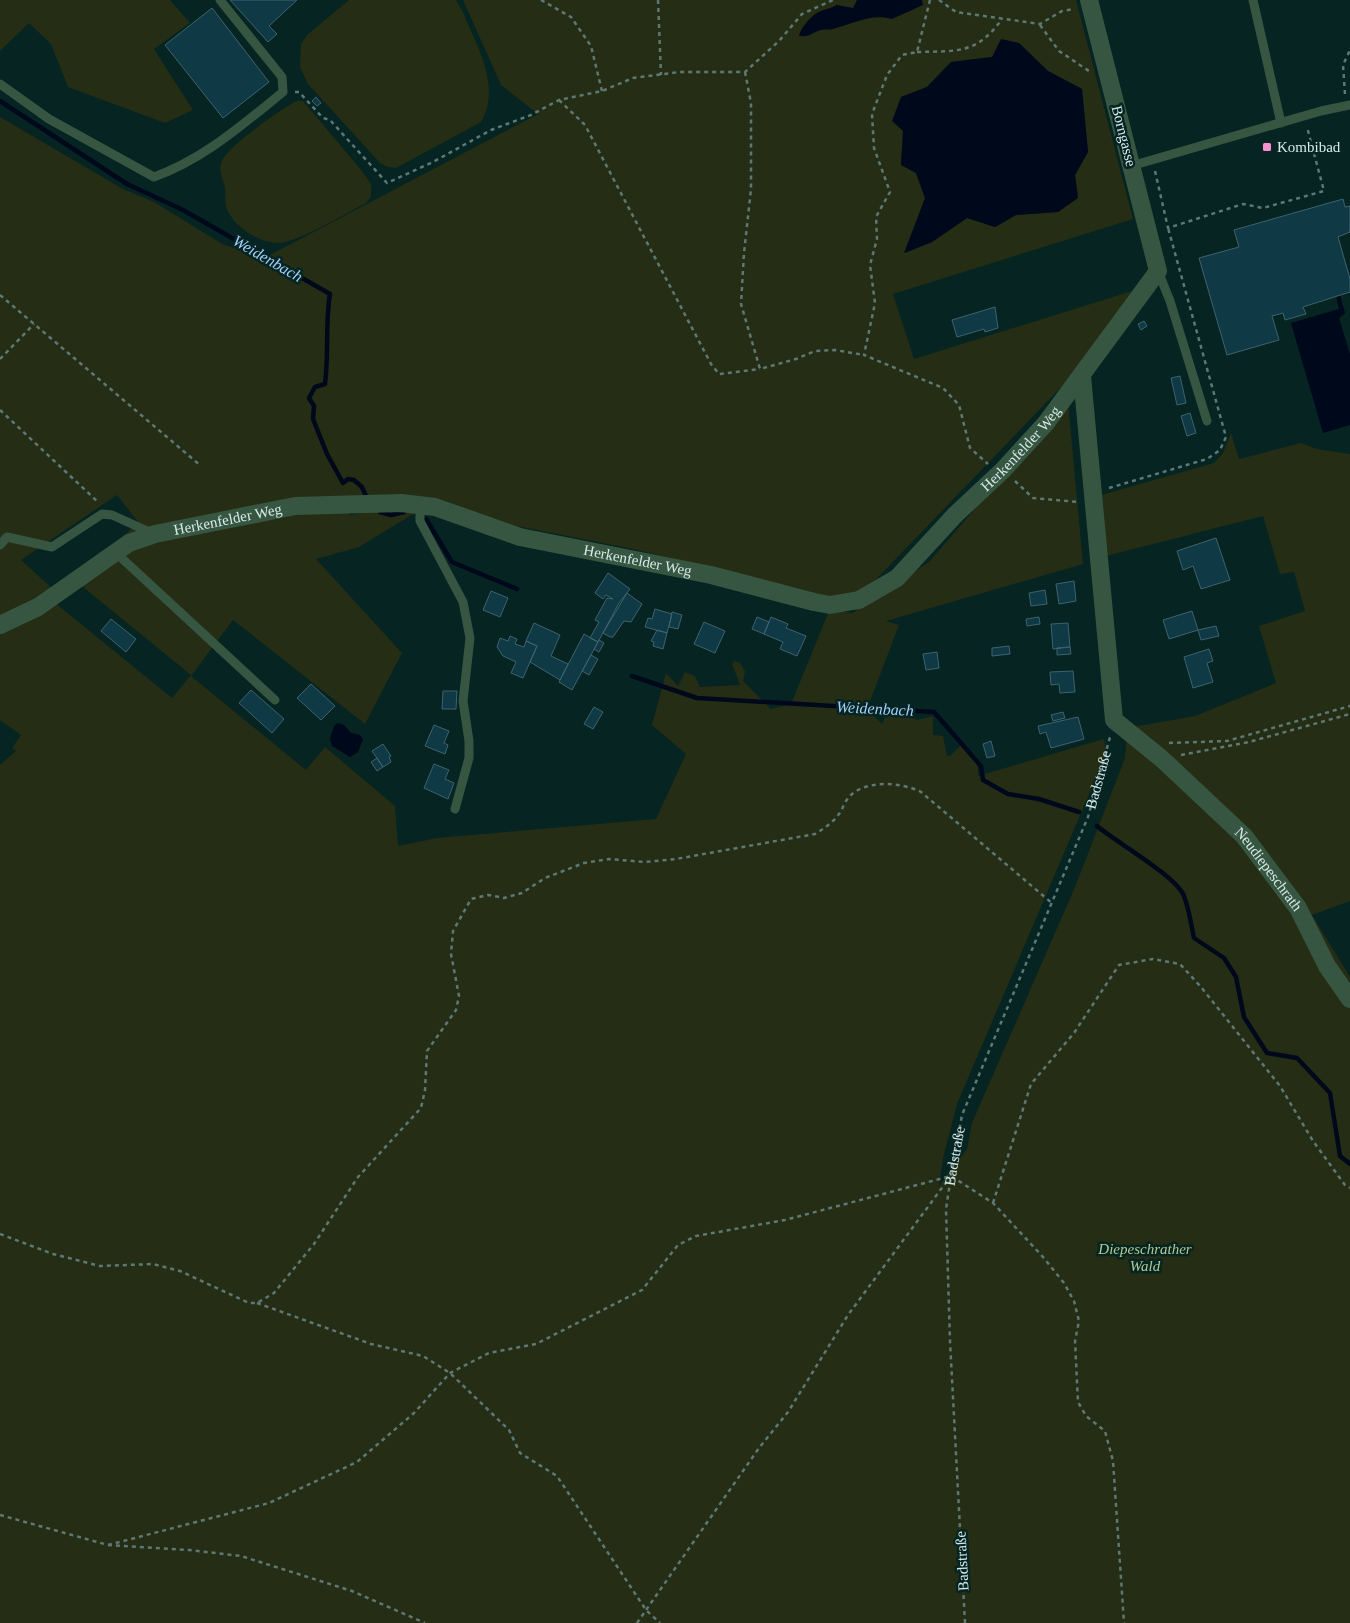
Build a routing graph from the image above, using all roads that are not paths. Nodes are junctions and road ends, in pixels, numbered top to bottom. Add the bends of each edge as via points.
1 (220, 0) edge
2 (1253, 0) edge
3 (1090, 3) edge
4 (0, 84) edge
5 (1346, 108) edge
6 (1281, 123) junction
7 (1131, 166) junction
8 (1158, 271) junction
9 (1082, 376) junction
10 (1206, 421) dead end
11 (420, 504) junction
12 (155, 534) junction
13 (0, 545) edge
14 (115, 552) junction
15 (0, 625) edge
16 (275, 700) dead end
17 (455, 809) dead end
18 (1350, 999) edge

1 - 4 lane via 282,77 283,92 212,149 175,170 154,177 49,119
2 - 6 lane
3 - 7 street, Borngasse
5 - 6 lane
6 - 7 lane
7 - 8 street, Borngasse
8 - 9 street, Herkenfelder Weg
8 - 10 lane
9 - 11 street, Herkenfelder Weg via 1046,423 1001,472 955,514 897,578 859,600 830,605 711,575 520,537
9 - 18 street, Neudiepeschrath via 1114,720 1162,759 1244,836 1298,908 1328,966
11 - 12 street, Herkenfelder Weg via 295,506
11 - 17 lane via 420,521 463,602 470,638 464,701 469,758
12 - 13 lane via 112,515 102,514 52,547 7,537
12 - 14 street, Herkenfelder Weg
14 - 15 street, Herkenfelder Weg via 38,607
14 - 16 lane

